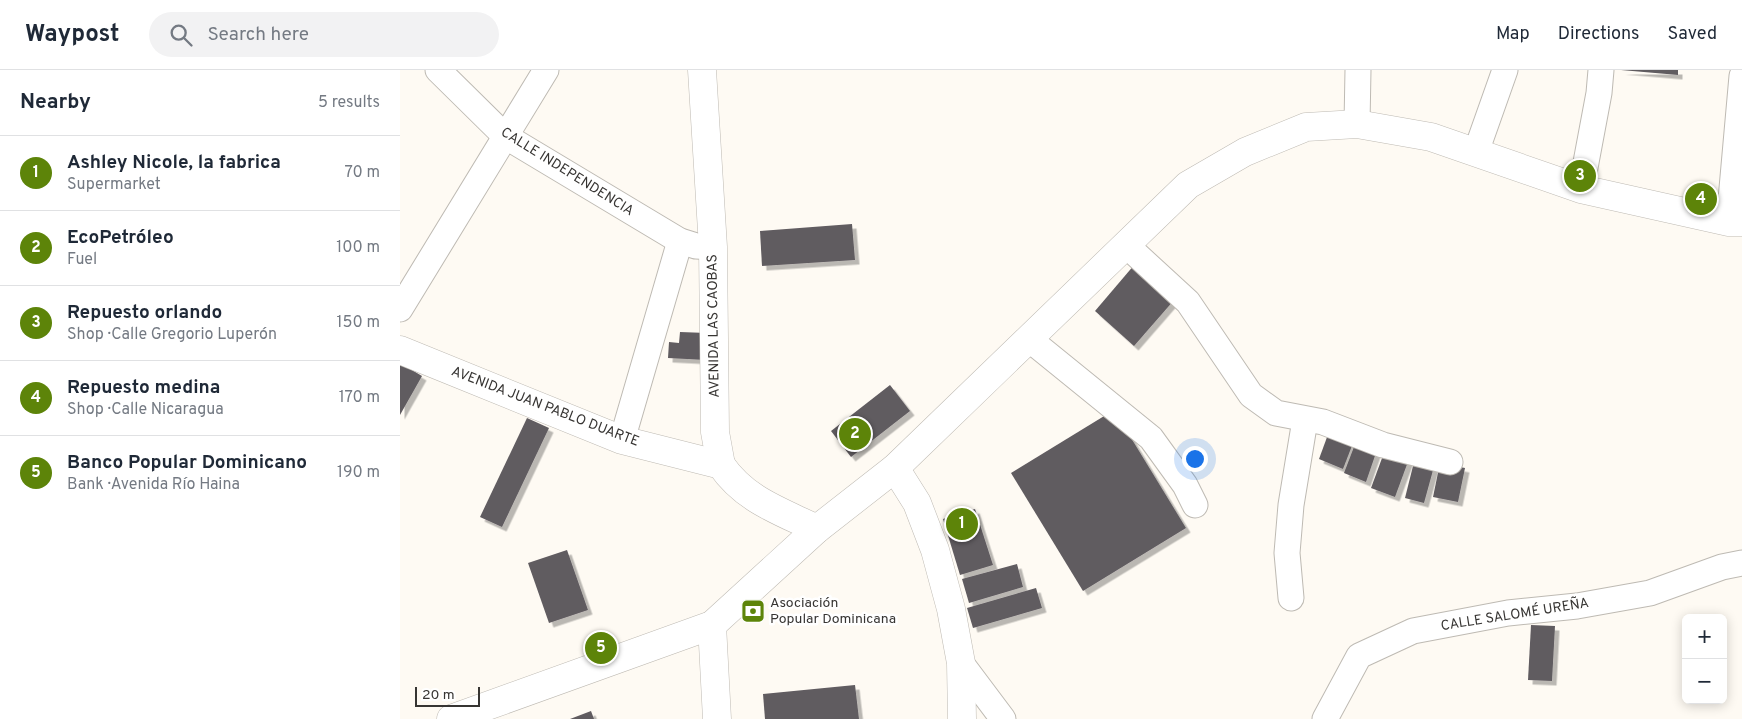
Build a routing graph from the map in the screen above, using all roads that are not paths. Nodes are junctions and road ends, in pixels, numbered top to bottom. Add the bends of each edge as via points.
1 (438, 70) edge
2 (546, 70) edge
3 (702, 70) edge
4 (1358, 70) edge
5 (1505, 70) edge
6 (1601, 70) edge
7 (1742, 76) edge
8 (1357, 124) junction
9 (505, 136) junction
10 (1476, 152) junction
11 (1581, 189) junction
12 (1735, 222) edge
13 (680, 241) junction
14 (1126, 245) junction
15 (713, 247) junction
16 (400, 309) edge
17 (1029, 338) junction
18 (400, 350) edge
19 (1305, 420) junction
20 (622, 440) junction
21 (1450, 462) dead end
22 (721, 465) junction
23 (895, 468) junction
24 (1195, 505) dead end
25 (817, 529) junction
26 (1742, 563) edge
27 (1291, 598) dead end
28 (712, 625) junction
29 (961, 663) junction
30 (451, 719) edge
31 (716, 719) edge
32 (962, 719) edge
33 (1003, 719) edge
34 (1324, 719) edge

1 - 9 street, CALLE INDEPENDENCIA
2 - 9 street
3 - 15 main road, AVENIDA LAS CAOBAS
4 - 8 street
5 - 10 street
6 - 11 street
7 - 12 street
8 - 10 main road via 1431,136
8 - 14 main road via 1306,127 1245,152 1188,185
9 - 13 street, CALLE INDEPENDENCIA
9 - 16 street
10 - 11 main road
11 - 12 main road
13 - 15 street, CALLE INDEPENDENCIA
13 - 20 street
14 - 17 main road
14 - 19 street via 1188,302 1251,395 1276,412
15 - 22 main road, AVENIDA LAS CAOBAS via 716,432
17 - 23 main road
17 - 24 street via 1151,438 1185,485
18 - 20 main road, AVENIDA JUAN PABLO DUARTE
19 - 21 street via 1323,422 1384,445
19 - 27 street via 1287,553
20 - 22 main road, AVENIDA JUAN PABLO DUARTE
22 - 25 main road, AVENIDA LAS CAOBAS via 734,483 758,501
23 - 25 main road
23 - 29 main road via 917,503 935,550
25 - 28 main road
26 - 34 street, CALLE SALOMÉ UREÑA via 1650,593 1577,606 1508,613 1413,631 1359,656
28 - 30 main road
28 - 31 main road
29 - 32 main road
29 - 33 street

